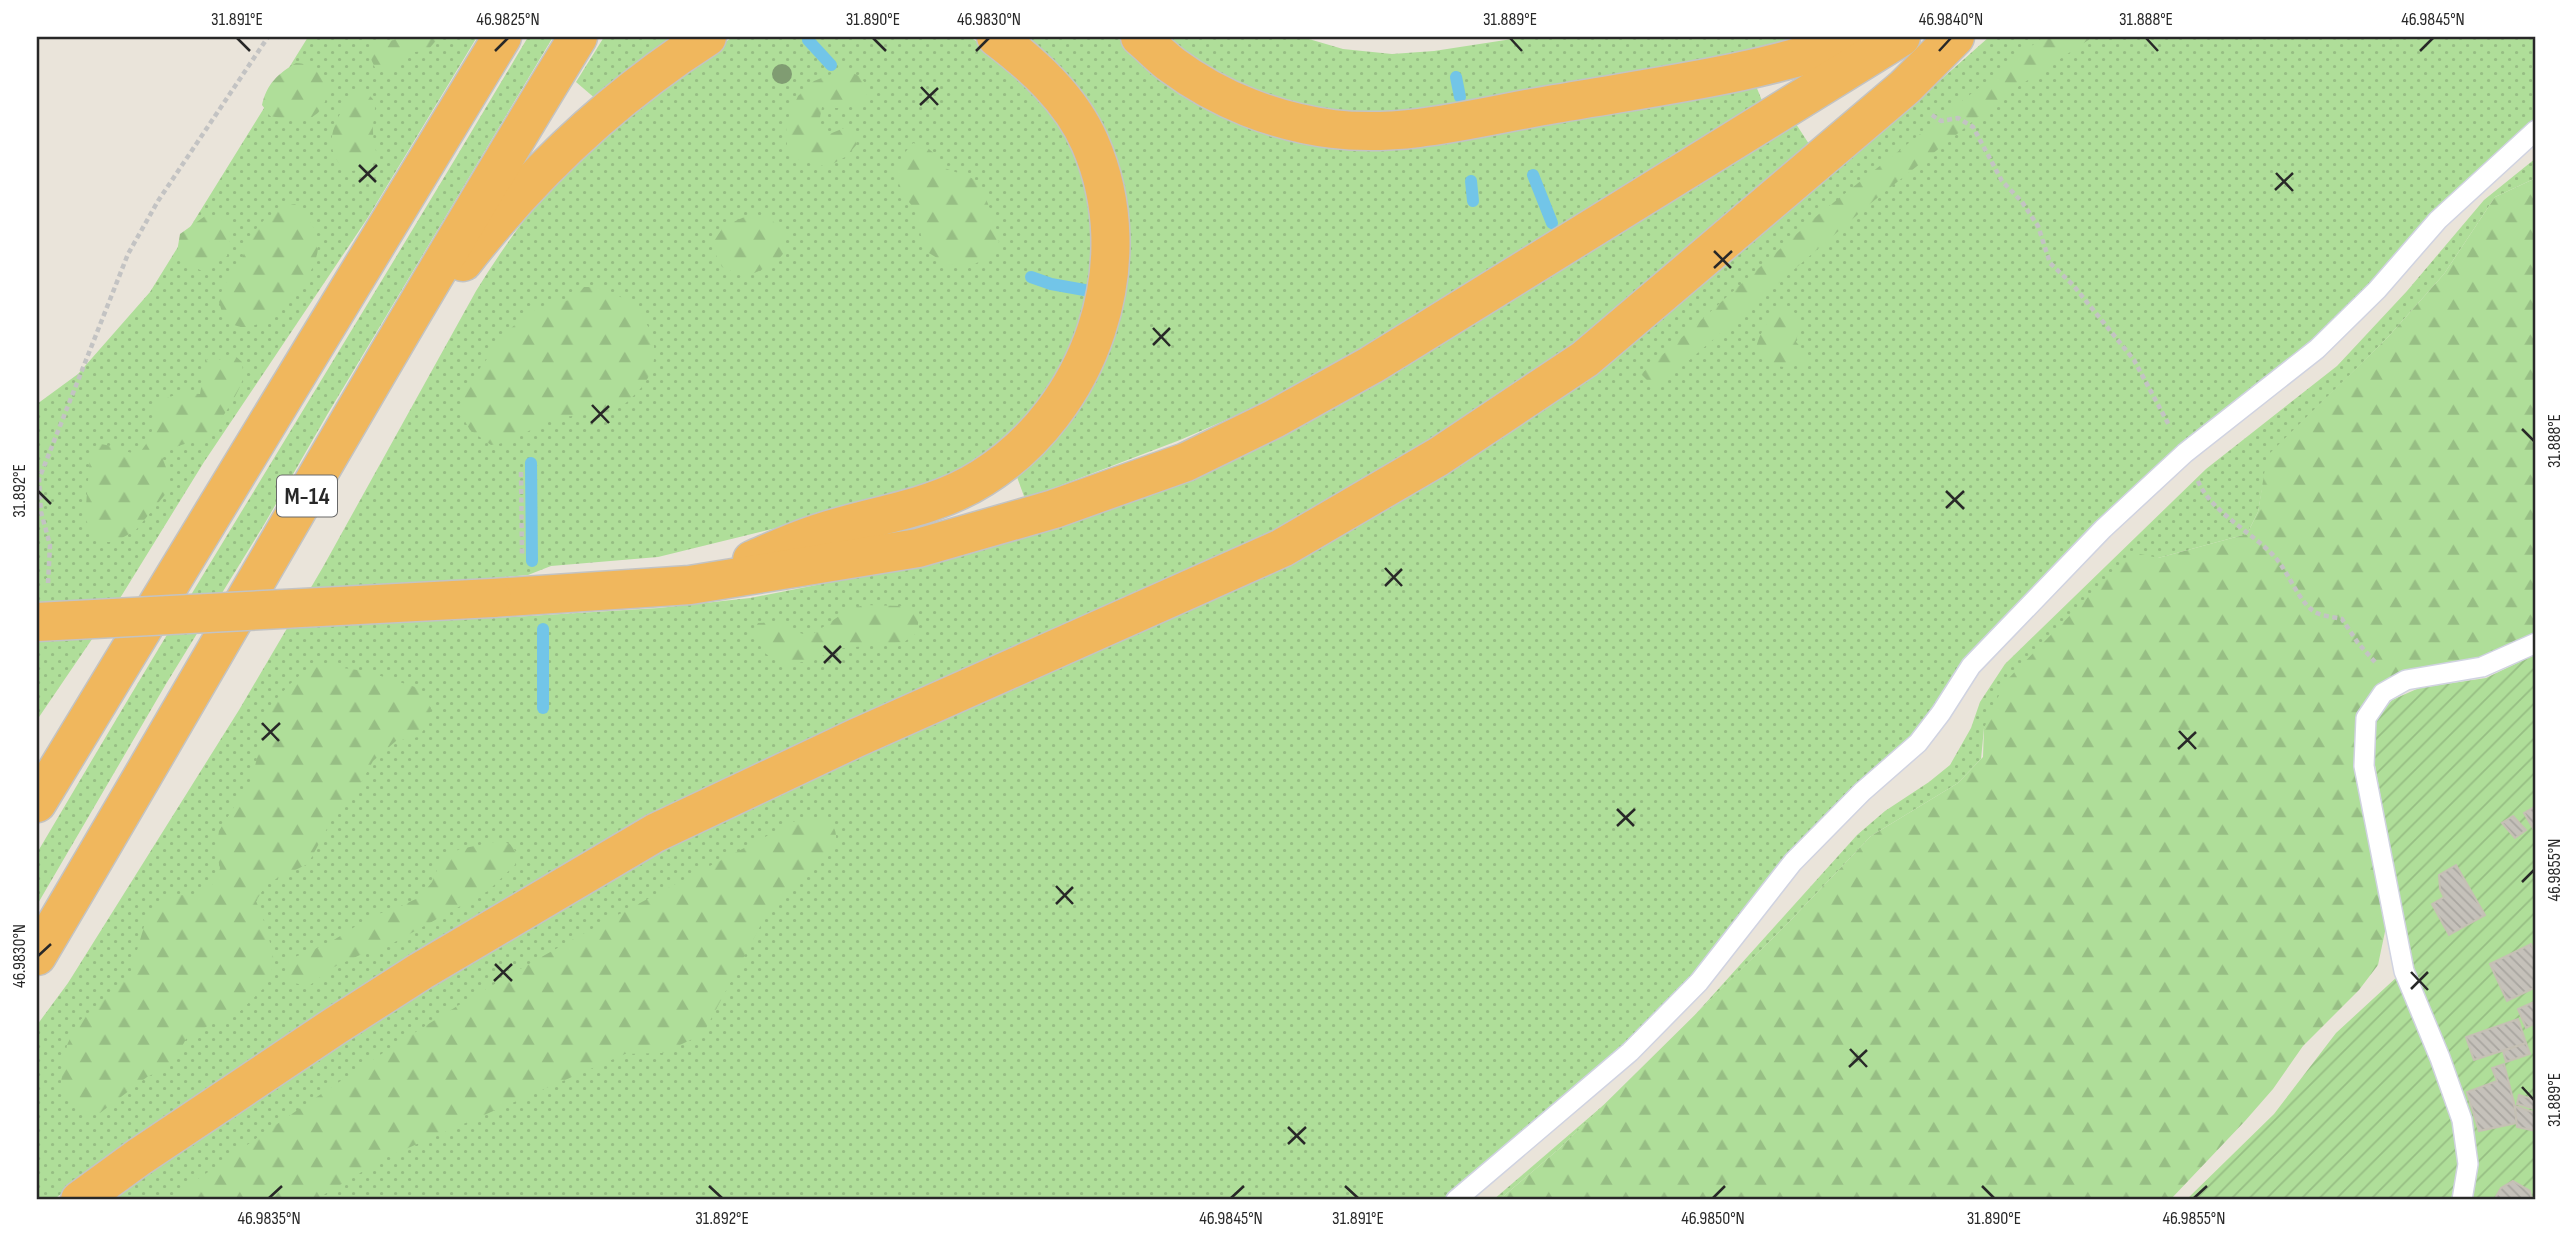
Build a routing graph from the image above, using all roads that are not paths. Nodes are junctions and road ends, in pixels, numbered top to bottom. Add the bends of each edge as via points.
1 (502, 37) edge
2 (578, 37) edge
3 (707, 37) edge
4 (996, 37) edge
5 (1140, 37) edge
6 (1860, 37) edge
7 (1900, 37) edge
8 (1955, 37) edge
9 (2536, 130) edge
10 (388, 357) junction
11 (690, 585) junction
12 (42, 607) edge
13 (2536, 643) edge
14 (37, 803) edge
15 (37, 956) edge
16 (80, 1200) edge
17 (1456, 1200) edge
18 (2462, 1200) edge

1 - 14 highway, М-14
2 - 10 highway, М-14 via 455,237
3 - 10 highway via 628,94 534,178
4 - 11 highway via 1051,84 1073,114 1090,142 1109,211 1109,286 1101,319 1069,390 1017,452 982,479 945,497 816,534
5 - 6 highway via 1171,65 1241,106 1333,129 1383,132 1710,77 1816,54
7 - 11 highway via 1371,365 1186,462 1054,509 918,548
8 - 16 highway via 1905,87 1585,359 1438,457 1282,548 655,833 345,1019
9 - 17 lane via 2438,220 2317,349 2185,453 2103,529 1970,666 1918,743 1793,862 1699,982 1630,1052
10 - 15 highway, М-14
11 - 12 highway, bridge via 492,598
13 - 18 lane via 2482,667 2406,680 2383,693 2366,718 2364,766 2404,971 2462,1120 2468,1164

